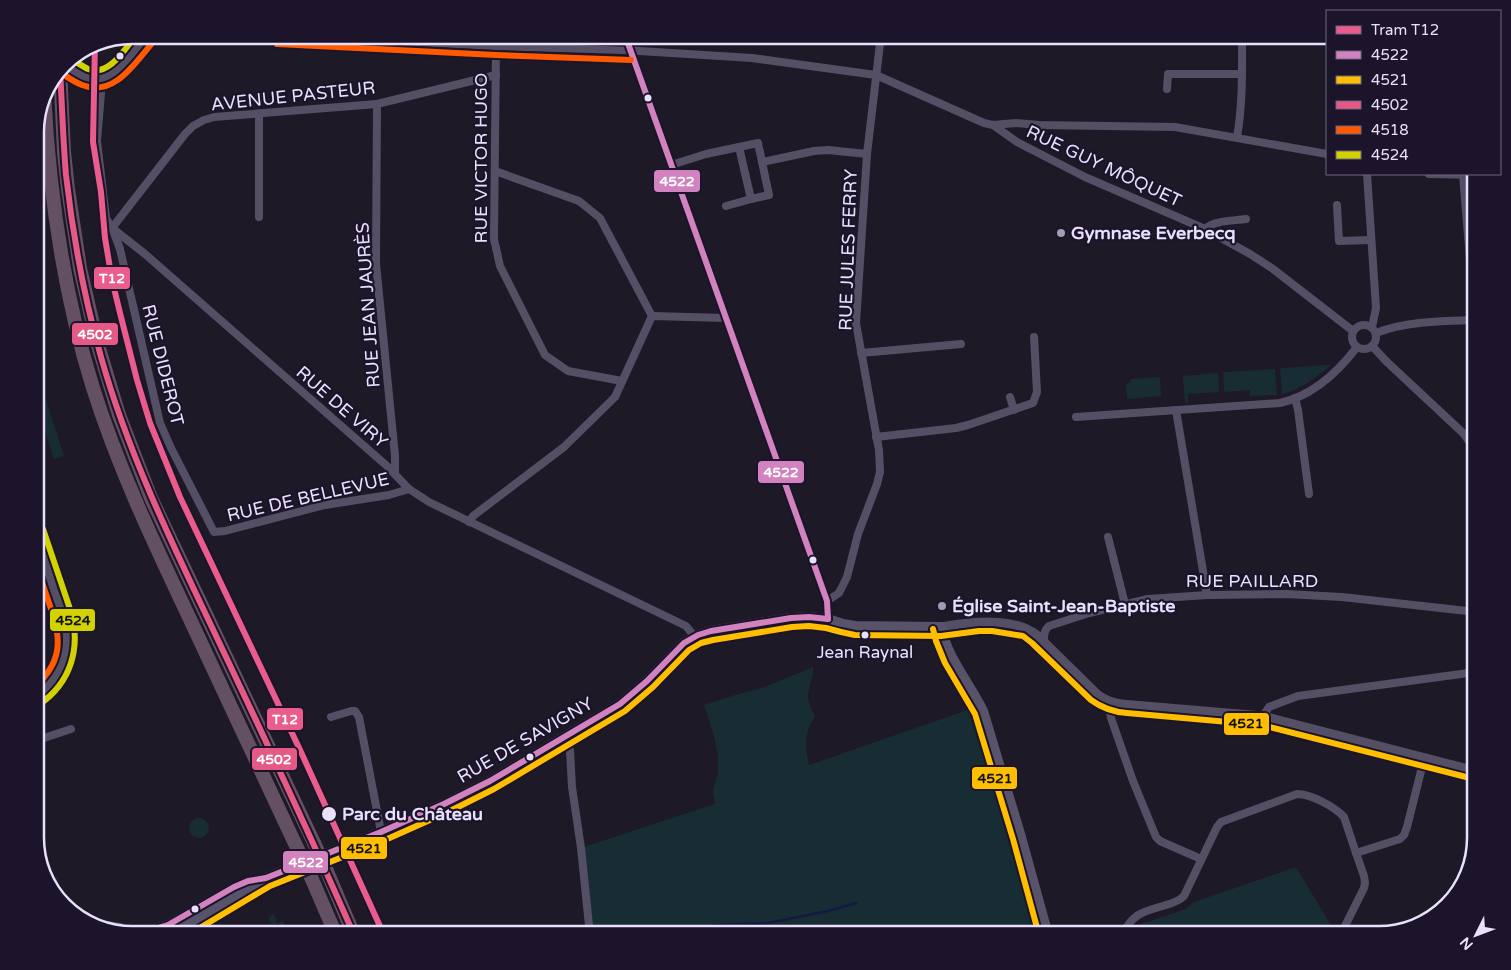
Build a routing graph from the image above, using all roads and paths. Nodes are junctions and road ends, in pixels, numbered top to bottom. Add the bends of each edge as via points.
1 (139, 44) edge
2 (456, 44) edge
3 (628, 44) edge
4 (880, 44) edge
5 (1242, 44) edge
6 (496, 46) junction
7 (631, 51) junction
8 (71, 69) edge
9 (1242, 74) junction
10 (496, 75) junction
11 (876, 75) junction
12 (61, 80) edge
13 (1167, 89) dead end
14 (101, 93) dead end
15 (376, 104) junction
16 (259, 114) junction
17 (46, 116) edge
18 (993, 125) junction
19 (1237, 137) junction
20 (739, 148) junction
21 (867, 154) junction
22 (1326, 154) edge
23 (762, 162) junction
24 (671, 165) junction
25 (495, 171) junction
26 (1367, 175) edge
27 (1463, 175) joint
28 (1467, 175) edge
29 (751, 199) junction
30 (726, 206) dead end
31 (1337, 206) dead end
32 (259, 217) dead end
33 (1246, 219) dead end
34 (1467, 220) edge
35 (112, 228) junction
36 (1206, 230) junction
37 (1371, 240) junction
38 (652, 316) junction
39 (726, 318) junction
40 (1467, 320) edge
41 (1374, 330) junction
42 (1353, 332) junction
43 (1034, 337) dead end
44 (961, 344) dead end
45 (1372, 346) junction
46 (1357, 347) junction
47 (861, 354) junction
48 (622, 381) junction
49 (1010, 397) dead end
50 (1295, 398) junction
51 (1014, 410) junction
52 (1176, 410) junction
53 (1076, 417) dead end
54 (876, 437) junction
55 (1467, 439) edge
56 (395, 474) junction
57 (409, 489) junction
58 (1308, 494) dead end
59 (469, 522) junction
60 (214, 532) joint
61 (1108, 537) dead end
62 (44, 558) edge
63 (1207, 595) junction
64 (827, 601) junction
65 (1125, 604) junction
66 (1467, 611) edge
67 (828, 619) junction
68 (941, 627) junction
69 (695, 637) junction
70 (1044, 641) junction
71 (1467, 673) edge
72 (44, 690) edge
73 (1112, 702) junction
74 (1263, 716) junction
75 (331, 717) dead end
76 (71, 729) dead end
77 (564, 736) junction
78 (44, 738) edge
79 (1424, 758) junction
80 (1467, 769) edge
81 (381, 832) junction
82 (1356, 853) junction
83 (1201, 859) junction
84 (266, 878) junction
85 (165, 926) edge
86 (188, 926) edge
87 (332, 926) edge
88 (350, 926) edge
89 (589, 926) edge
90 (1046, 926) edge
91 (1127, 926) edge
92 (1345, 926) edge

1 - 8 street via 116,71 107,76 94,79
2 - 6 street
3 - 7 street
4 - 11 street, RUE JULES FERRY
5 - 9 street
6 - 7 street
6 - 10 street, RUE VICTOR HUGO
7 - 11 street via 752,58
7 - 24 street
9 - 13 street via 1168,74
9 - 19 street
10 - 15 street, AVENUE PASTEUR
10 - 25 street, RUE VICTOR HUGO
11 - 18 street
11 - 21 street, RUE JULES FERRY
12 - 88 highway, bridge via 64,152 80,268 97,342 119,415 160,516 314,842
14 - 35 street via 97,141 106,218
15 - 16 street, AVENUE PASTEUR
15 - 56 street, RUE JEAN JAURÈS via 376,264
16 - 32 street
16 - 35 street, AVENUE PASTEUR via 214,117 193,126 177,142
17 - 87 highway, bridge via 51,190 64,273 81,347 104,423 130,490
18 - 19 street via 1175,127
18 - 36 street, RUE GUY MÔQUET via 1026,147 1098,183
19 - 22 street
20 - 23 street via 758,143
20 - 24 street
20 - 29 street
21 - 23 street via 814,151
21 - 47 street, RUE JULES FERRY via 856,312
23 - 29 street via 769,195
24 - 39 street
25 - 38 street via 579,201 600,218
25 - 48 street, RUE VICTOR HUGO via 494,239 500,266 545,355 568,370
26 - 37 street
27 - 28 street
27 - 34 street
29 - 30 street
31 - 37 street via 1339,241
33 - 36 street via 1215,223
35 - 56 street, RUE DE VIRY
35 - 60 street, RUE DIDEROT via 120,249 160,423
36 - 42 street, RUE GUY MÔQUET via 1273,269
37 - 41 street via 1376,308
38 - 39 street
38 - 48 street
39 - 64 street
40 - 41 street
41 - 42 street via 1365,324
41 - 45 street via 1376,340
42 - 46 street via 1352,340
43 - 51 street via 1036,397 1033,403
44 - 47 street
45 - 46 street via 1365,349
45 - 55 street
46 - 50 street via 1330,377
47 - 54 street, RUE JULES FERRY
48 - 59 street via 615,397 564,447
49 - 51 street
50 - 52 street via 1280,403
50 - 58 street
51 - 54 street via 956,428
52 - 53 street
52 - 63 street
54 - 64 street, RUE JULES FERRY via 880,472 872,500 857,539 850,570 839,593
56 - 57 street, RUE DE VIRY
57 - 59 street, RUE DE VIRY
57 - 60 street, RUE DE BELLEVUE
59 - 69 street, RUE DE VIRY via 686,626
61 - 65 street
62 - 72 street via 64,617 67,638 58,671
63 - 65 street, RUE PAILLARD
63 - 66 street, RUE PAILLARD via 1342,597
64 - 67 street
65 - 70 street, RUE PAILLARD via 1049,626 1044,633
67 - 68 main road via 855,626
67 - 69 main road via 792,618 711,631
68 - 70 street via 993,622 1027,628
68 - 90 main road via 954,661 982,711
69 - 77 main road, RUE DE SAVIGNY via 678,649 632,695
70 - 73 street via 1100,697
71 - 74 street via 1298,696 1268,707
73 - 74 street
73 - 83 street via 1111,718 1156,837
74 - 79 street
75 - 81 street via 355,711 360,717
76 - 78 street
77 - 81 main road, RUE DE SAVIGNY via 481,786
77 - 89 street via 570,750
79 - 80 street
79 - 82 street via 1404,834 1400,839
81 - 84 main road, RUE DE SAVIGNY
82 - 83 street via 1344,817 1313,798 1297,794 1221,822
82 - 92 street via 1365,883
83 - 91 street via 1180,900 1139,914
84 - 85 main road, RUE DE SAVIGNY via 234,887
84 - 86 main road, RUE DE SAVIGNY

